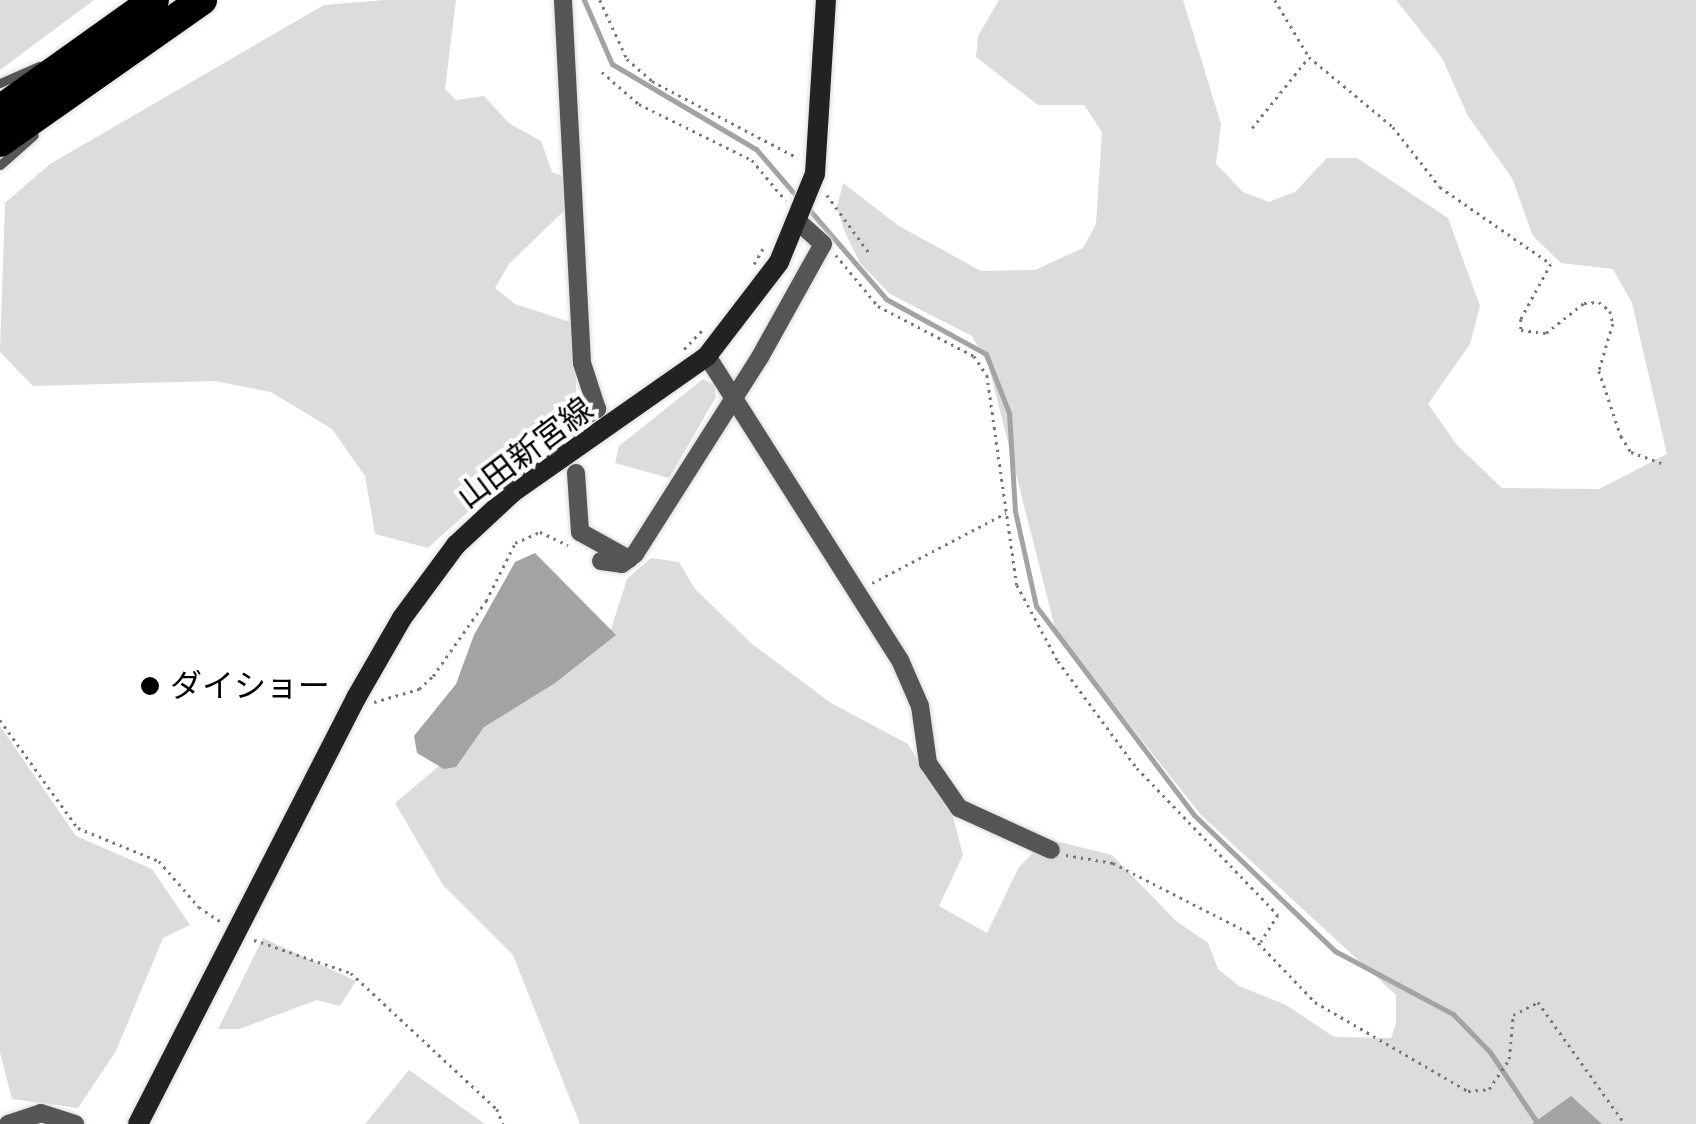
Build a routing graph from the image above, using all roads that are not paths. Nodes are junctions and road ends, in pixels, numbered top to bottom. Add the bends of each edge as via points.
1 (154, 0) edge
2 (202, 0) edge
3 (563, 0) edge
4 (826, 0) edge
5 (94, 56) junction
6 (0, 82) edge
7 (0, 110) edge
8 (0, 142) edge
9 (0, 165) edge
10 (790, 218) junction
11 (707, 356) junction
12 (731, 400) junction
13 (557, 440) dead end
14 (576, 473) dead end
15 (629, 559) junction
16 (601, 561) road end
17 (1051, 850) road end
18 (8, 1124) edge
19 (75, 1124) edge
20 (138, 1124) edge

1 - 5 highway
2 - 5 highway
3 - 13 street via 582,363 597,410 554,434
4 - 10 main road, 山田新宮線 via 815,174
5 - 6 lane
5 - 7 highway
5 - 8 highway
5 - 9 lane
10 - 11 main road, 山田新宮線 via 779,262
10 - 12 street via 824,244
11 - 12 street
11 - 20 main road, 山田新宮線 via 513,492 456,545 402,618 356,698
12 - 15 street via 665,515
12 - 17 street via 900,660 920,706 928,763 959,808
14 - 15 street via 580,532
15 - 16 street via 610,566
18 - 19 street via 41,1113

